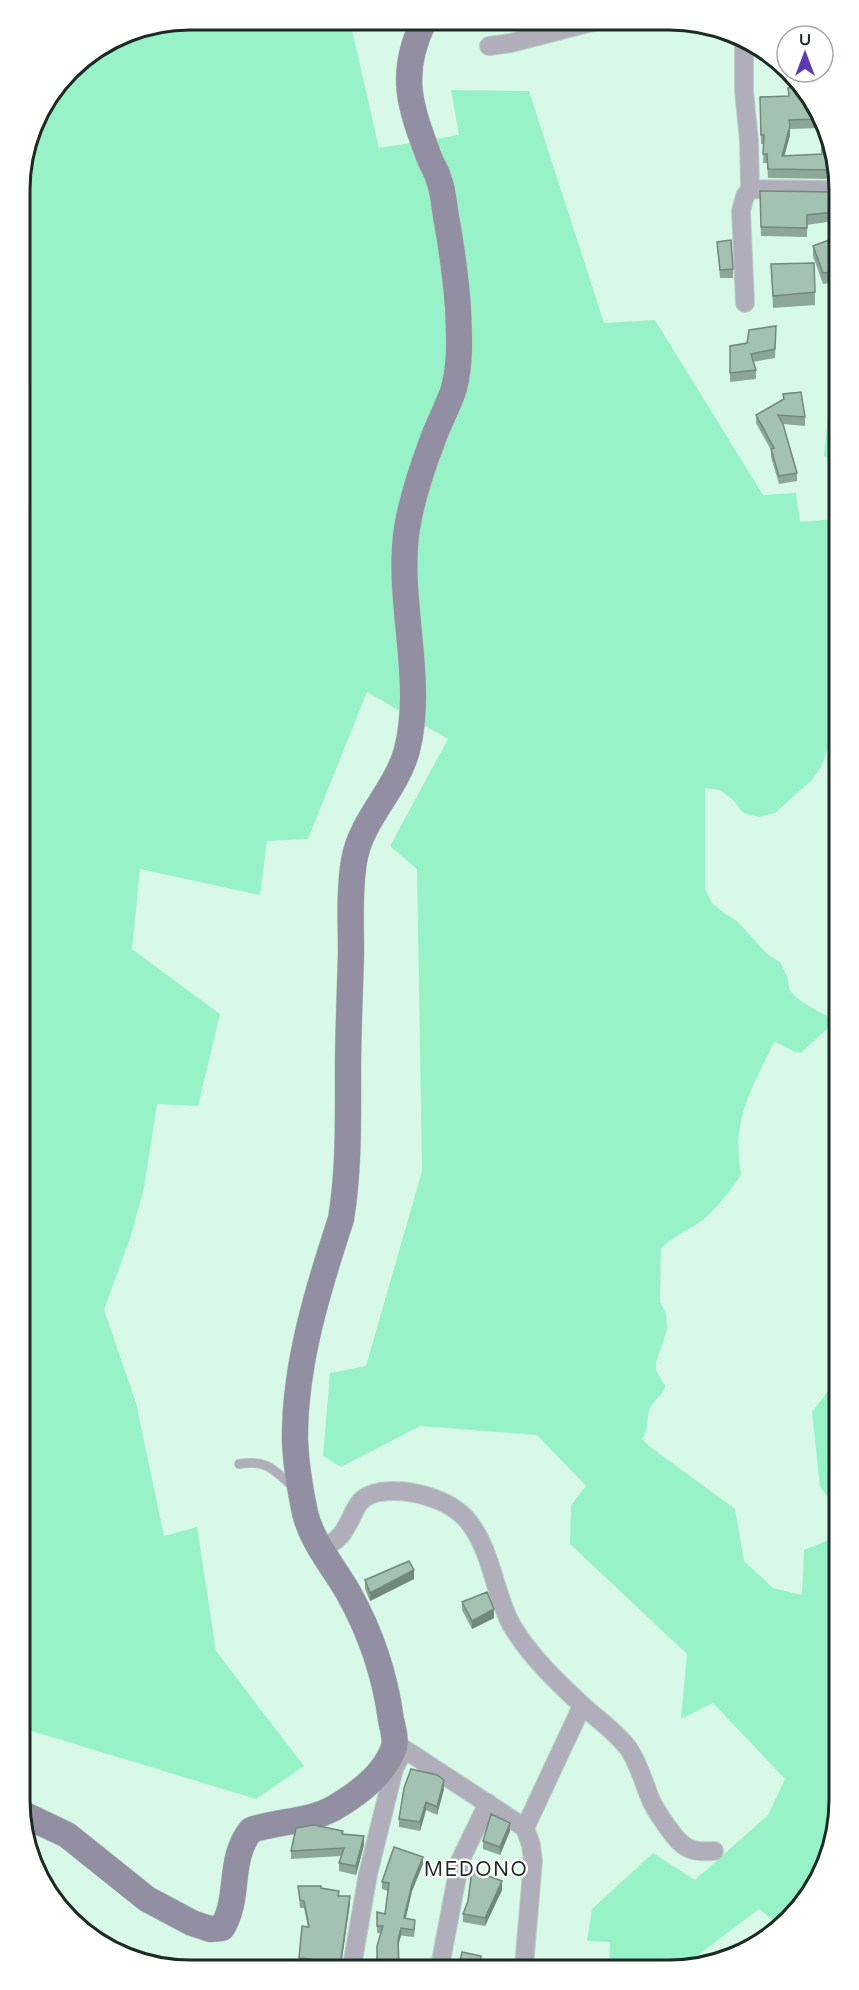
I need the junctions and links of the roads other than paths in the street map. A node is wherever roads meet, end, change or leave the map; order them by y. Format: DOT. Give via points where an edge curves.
graph roads {
  1 [pos="420,30"];
  2 [pos="563,30"];
  3 [pos="489,46"];
  4 [pos="744,48"];
  5 [pos="750,189"];
  6 [pos="829,190"];
  7 [pos="746,303"];
  8 [pos="239,1464"];
  9 [pos="302,1495"];
  10 [pos="321,1549"];
  11 [pos="582,1706"];
  12 [pos="399,1746"];
  13 [pos="488,1803"];
  14 [pos="31,1818"];
  15 [pos="525,1828"];
  16 [pos="714,1851"];
  17 [pos="353,1960"];
  18 [pos="441,1960"];
  19 [pos="524,1960"];
  1 -- 9 [label="street" via="408,74 409,91 413,114 443,195 454,259 458,365 407,531 410,734 399,772 364,830 354,860 347,1176 301,1373 295,1443"];
  2 -- 3 [label="street"];
  4 -- 5 [label="street"];
  5 -- 6 [label="street"];
  5 -- 7 [label="street" via="741,211"];
  8 -- 9 [label="lane" via="257,1462 269,1466"];
  9 -- 10 [label="street" via="312,1533"];
  10 -- 11 [label="street" via="344,1531 359,1502 368,1496 407,1492 456,1510 475,1532 511,1624 549,1673"];
  10 -- 12 [label="street" via="373,1643"];
  11 -- 15 [label="street"];
  11 -- 16 [label="street" via="628,1749 651,1801 670,1831 690,1850"];
  12 -- 13 [label="street"];
  12 -- 14 [label="street" via="371,1782 334,1808 251,1830 239,1851 232,1902 222,1928 192,1923 147,1899 67,1835"];
  12 -- 17 [label="street" via="368,1874"];
  13 -- 15 [label="street"];
  13 -- 18 [label="street" via="460,1861"];
  15 -- 19 [label="street" via="533,1861"];
}
